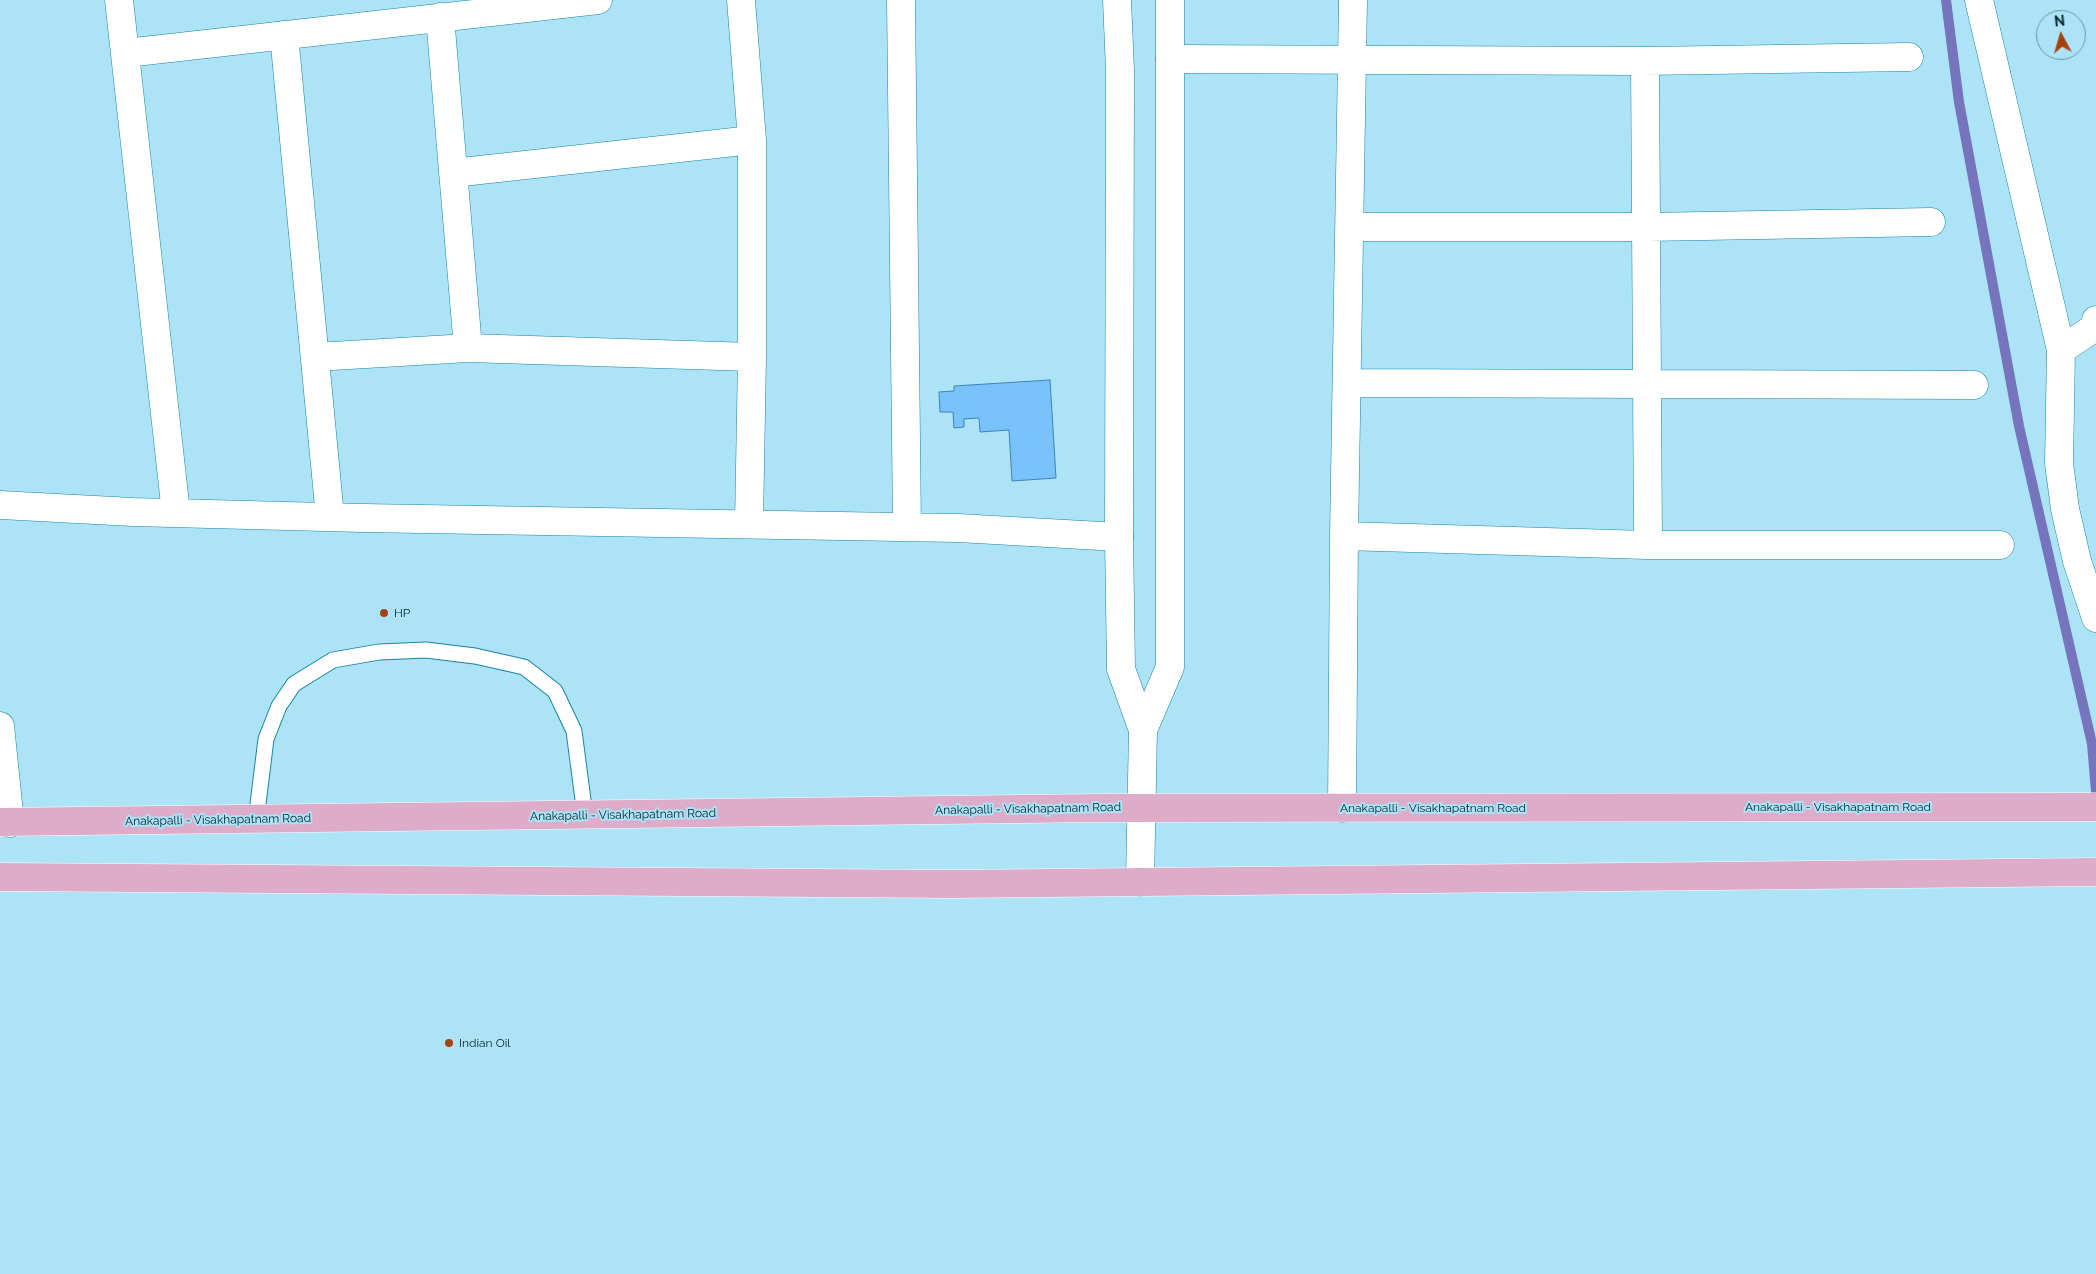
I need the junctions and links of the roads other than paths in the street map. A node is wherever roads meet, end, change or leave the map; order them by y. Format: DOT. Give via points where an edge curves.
graph roads {
  1 [pos="119,0"];
  2 [pos="598,0"];
  3 [pos="741,0"];
  4 [pos="901,0"];
  5 [pos="1117,0"];
  6 [pos="1170,0"];
  7 [pos="1353,0"];
  8 [pos="1979,0"];
  9 [pos="440,18"];
  10 [pos="284,35"];
  11 [pos="126,53"];
  12 [pos="1909,57"];
  13 [pos="1170,60"];
  14 [pos="1353,61"];
  15 [pos="1645,61"];
  16 [pos="752,140"];
  17 [pos="453,173"];
  18 [pos="1931,222"];
  19 [pos="1350,227"];
  20 [pos="1647,227"];
  21 [pos="2095,326"];
  22 [pos="468,348"];
  23 [pos="2061,350"];
  24 [pos="315,357"];
  25 [pos="752,357"];
  26 [pos="1347,383"];
  27 [pos="1647,383"];
  28 [pos="1974,385"];
  29 [pos="0,506"];
  30 [pos="176,513"];
  31 [pos="330,517"];
  32 [pos="749,524"];
  33 [pos="907,527"];
  34 [pos="1344,536"];
  35 [pos="1118,537"];
  36 [pos="1648,545"];
  37 [pos="2000,546"];
  38 [pos="2096,618"];
  39 [pos="0,726"];
  40 [pos="1143,730"];
  41 [pos="2096,807"];
  42 [pos="1142,808"];
  43 [pos="1342,808"];
  44 [pos="585,815"];
  45 [pos="256,820"];
  46 [pos="5,822"];
  47 [pos="2096,872"];
  48 [pos="0,877"];
  49 [pos="1140,882"];
  1 -- 11 [label="street"];
  2 -- 9 [label="street"];
  3 -- 16 [label="street"];
  4 -- 33 [label="street"];
  5 -- 35 [label="street"];
  6 -- 13 [label="street"];
  7 -- 14 [label="street"];
  8 -- 23 [label="street"];
  9 -- 10 [label="street"];
  9 -- 17 [label="street"];
  10 -- 11 [label="street"];
  10 -- 24 [label="street"];
  11 -- 30 [label="street"];
  12 -- 15 [label="street"];
  13 -- 14 [label="street"];
  13 -- 40 [label="street" via="1170,667"];
  14 -- 15 [label="street"];
  14 -- 19 [label="street"];
  15 -- 20 [label="street"];
  16 -- 17 [label="street"];
  16 -- 25 [label="street"];
  17 -- 22 [label="street"];
  18 -- 20 [label="street"];
  19 -- 20 [label="street"];
  19 -- 26 [label="street"];
  20 -- 27 [label="street"];
  21 -- 23 [label="street"];
  22 -- 24 [label="street"];
  22 -- 25 [label="street"];
  23 -- 38 [label="street" via="2059,464 2077,561"];
  24 -- 31 [label="street"];
  25 -- 32 [label="street"];
  26 -- 27 [label="street"];
  26 -- 34 [label="street"];
  27 -- 28 [label="street"];
  27 -- 36 [label="street"];
  29 -- 30 [label="street"];
  30 -- 31 [label="street"];
  31 -- 32 [label="street"];
  32 -- 33 [label="street"];
  33 -- 35 [label="street"];
  34 -- 36 [label="street"];
  34 -- 43 [label="street"];
  35 -- 40 [label="street" via="1121,668"];
  36 -- 37 [label="street"];
  39 -- 46 [label="street"];
  40 -- 42 [label="street"];
  41 -- 43 [label="main road, Anakapalli - Visakhapatnam Road"];
  42 -- 43 [label="main road, Anakapalli - Visakhapatnam Road"];
  42 -- 44 [label="main road, Anakapalli - Visakhapatnam Road"];
  42 -- 49 [label="street"];
  44 -- 45 [label="main road, Anakapalli - Visakhapatnam Road"];
  44 -- 45 [label="lane" via="574,731 555,691 524,667 426,650 379,652 333,660 294,684 279,706 266,739"];
  45 -- 46 [label="main road, Anakapalli - Visakhapatnam Road"];
  47 -- 49 [label="main road"];
  48 -- 49 [label="main road" via="943,884"];
}
